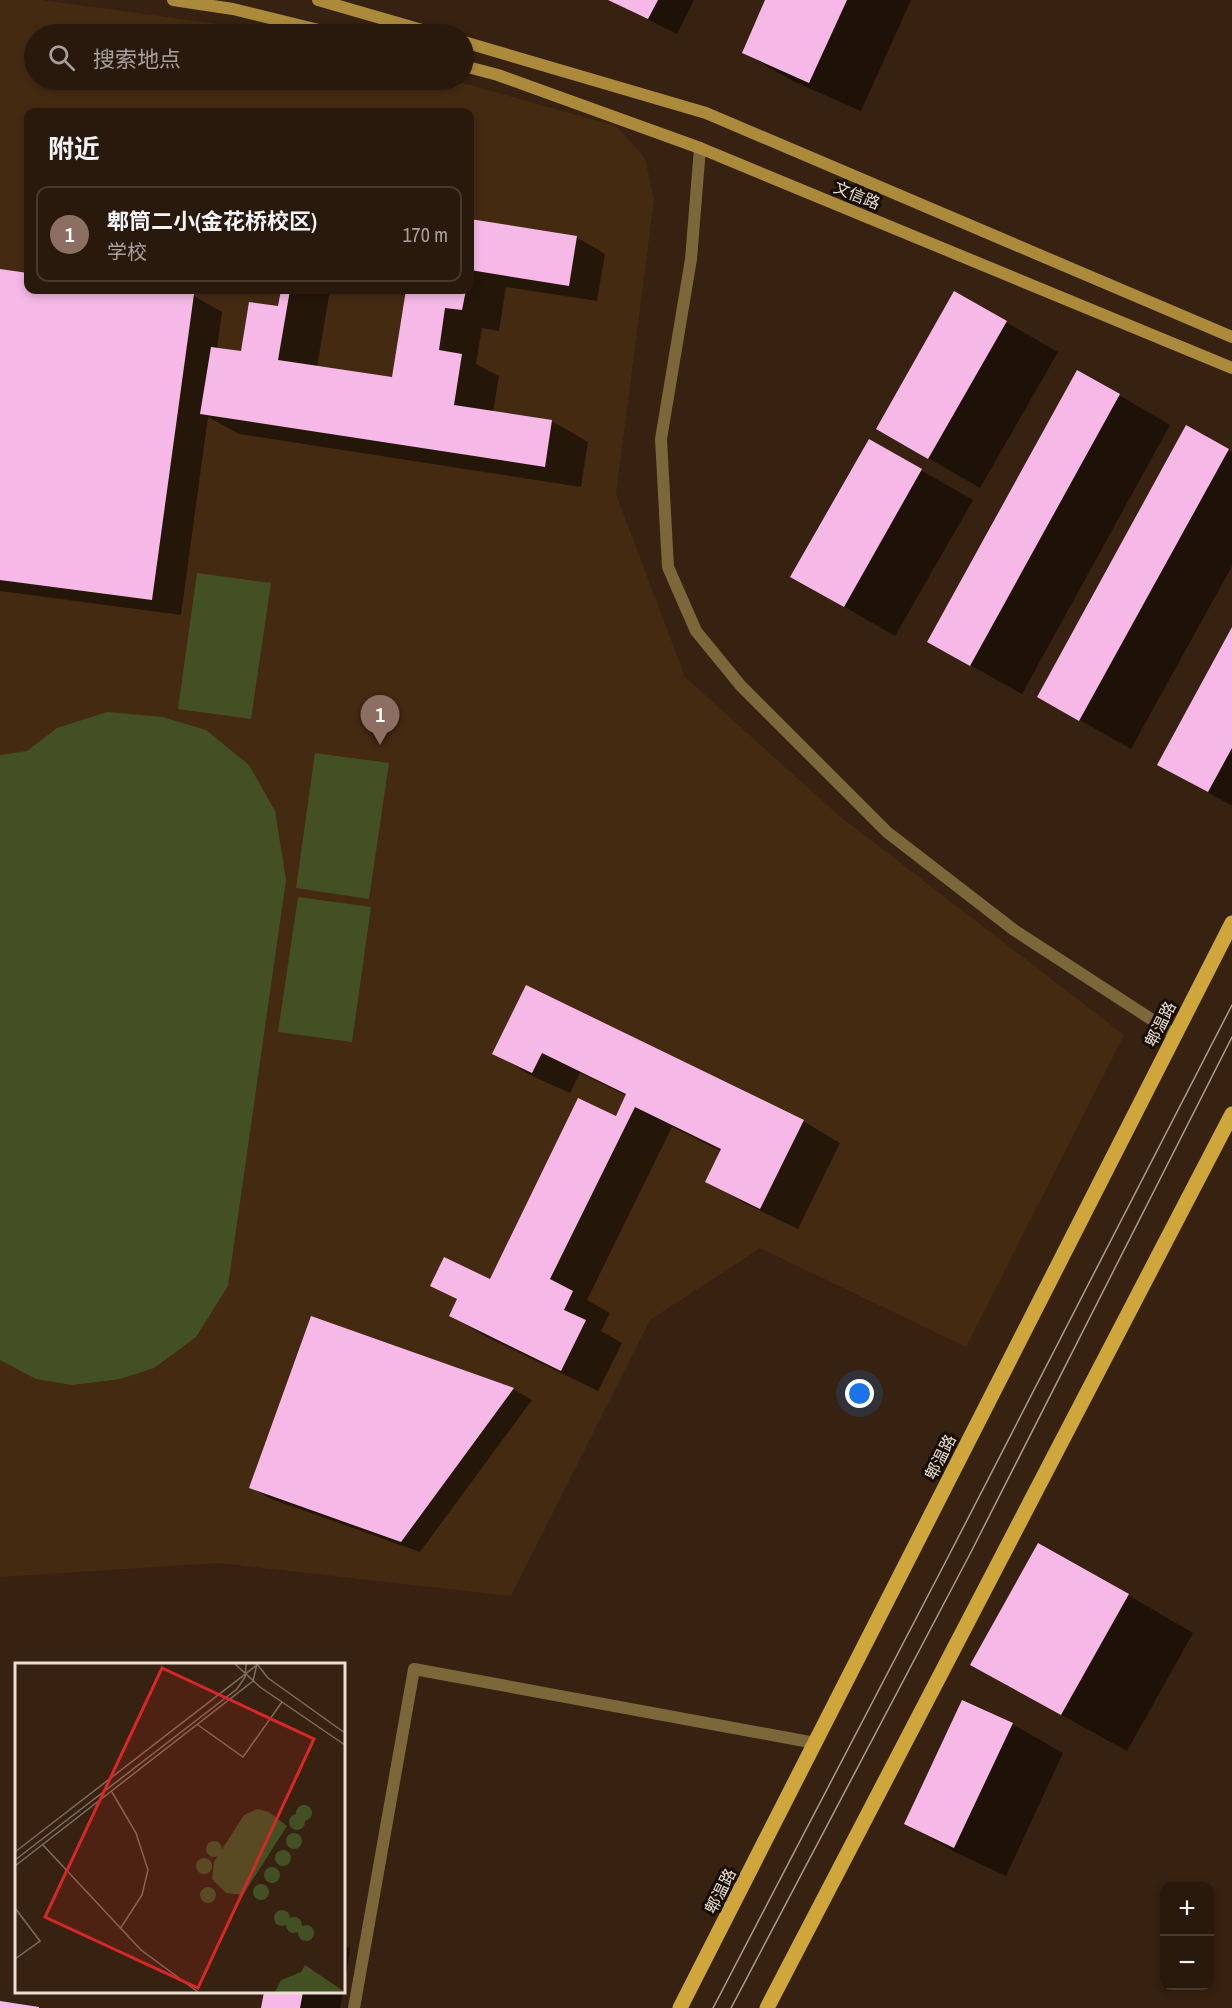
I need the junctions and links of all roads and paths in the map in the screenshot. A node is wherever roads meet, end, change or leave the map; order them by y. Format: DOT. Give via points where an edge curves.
graph roads {
  1 [pos="173,0"];
  2 [pos="318,0"];
  3 [pos="294,24"];
  4 [pos="401,24"];
  5 [pos="474,45"];
  6 [pos="474,69"];
  7 [pos="700,148"];
  8 [pos="1232,337"];
  9 [pos="1232,368"];
  10 [pos="1232,923"];
  11 [pos="1174,1034"];
  12 [pos="1232,1114"];
  13 [pos="815,1743"];
  14 [pos="354,2008"];
  15 [pos="680,2008"];
  16 [pos="767,2008"];
  1 -- 3 [label="main road"];
  2 -- 4 [label="main road"];
  5 -- 8 [label="main road" via="706,113"];
  6 -- 7 [label="main road, 文信路"];
  7 -- 9 [label="main road, 文信路"];
  7 -- 11 [label="lane" via="692,259 661,439 668,567 696,631 741,686 887,832 1014,930"];
  10 -- 11 [label="main road, 郫温路"];
  11 -- 13 [label="main road, 郫温路"];
  12 -- 16 [label="main road"];
  13 -- 14 [label="lane" via="414,1669"];
  13 -- 15 [label="main road, 郫温路"];
}
